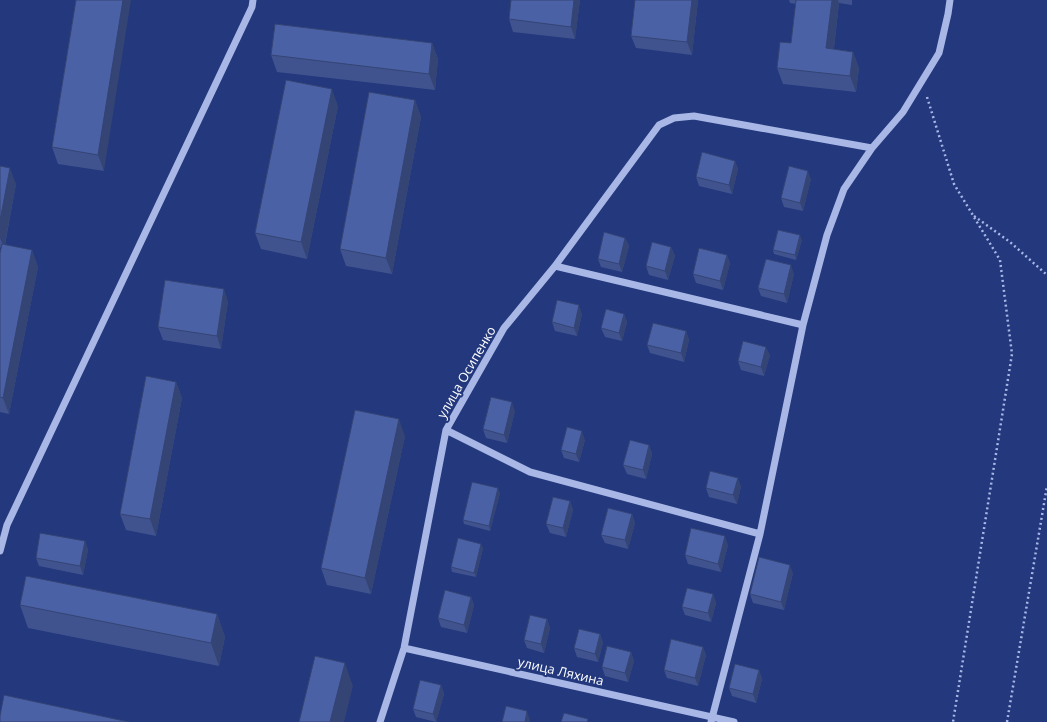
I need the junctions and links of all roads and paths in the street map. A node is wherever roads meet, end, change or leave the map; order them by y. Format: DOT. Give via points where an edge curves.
graph roads {
  1 [pos="253,0"];
  2 [pos="950,0"];
  3 [pos="922,81"];
  4 [pos="872,148"];
  5 [pos="972,215"];
  6 [pos="555,266"];
  7 [pos="1047,275"];
  8 [pos="803,325"];
  9 [pos="446,430"];
  10 [pos="1047,486"];
  11 [pos="760,534"];
  12 [pos="0,551"];
  13 [pos="404,648"];
  14 [pos="712,720"];
  15 [pos="380,722"];
  16 [pos="734,722"];
  17 [pos="953,722"];
  18 [pos="1007,722"];
  1 -- 12 [label="street" via="252,7 7,525"];
  2 -- 3 [label="street" via="939,53"];
  3 -- 4 [label="street" via="903,112"];
  3 -- 5 [label="path" via="954,184"];
  4 -- 6 [label="street, улица Осипенко" via="694,116 674,118 659,125"];
  4 -- 8 [label="street" via="844,189 827,235"];
  5 -- 7 [label="path" via="1010,242"];
  5 -- 17 [label="path" via="1000,260 1012,354"];
  6 -- 8 [label="street"];
  6 -- 9 [label="street, улица Осипенко" via="504,328"];
  8 -- 11 [label="street"];
  9 -- 11 [label="street" via="530,472"];
  9 -- 13 [label="street, улица Осипенко"];
  10 -- 18 [label="path"];
  11 -- 14 [label="street"];
  13 -- 14 [label="street, улица Ляхина"];
  13 -- 15 [label="street, улица Осипенко"];
  14 -- 16 [label="street, улица Ляхина"];
}
